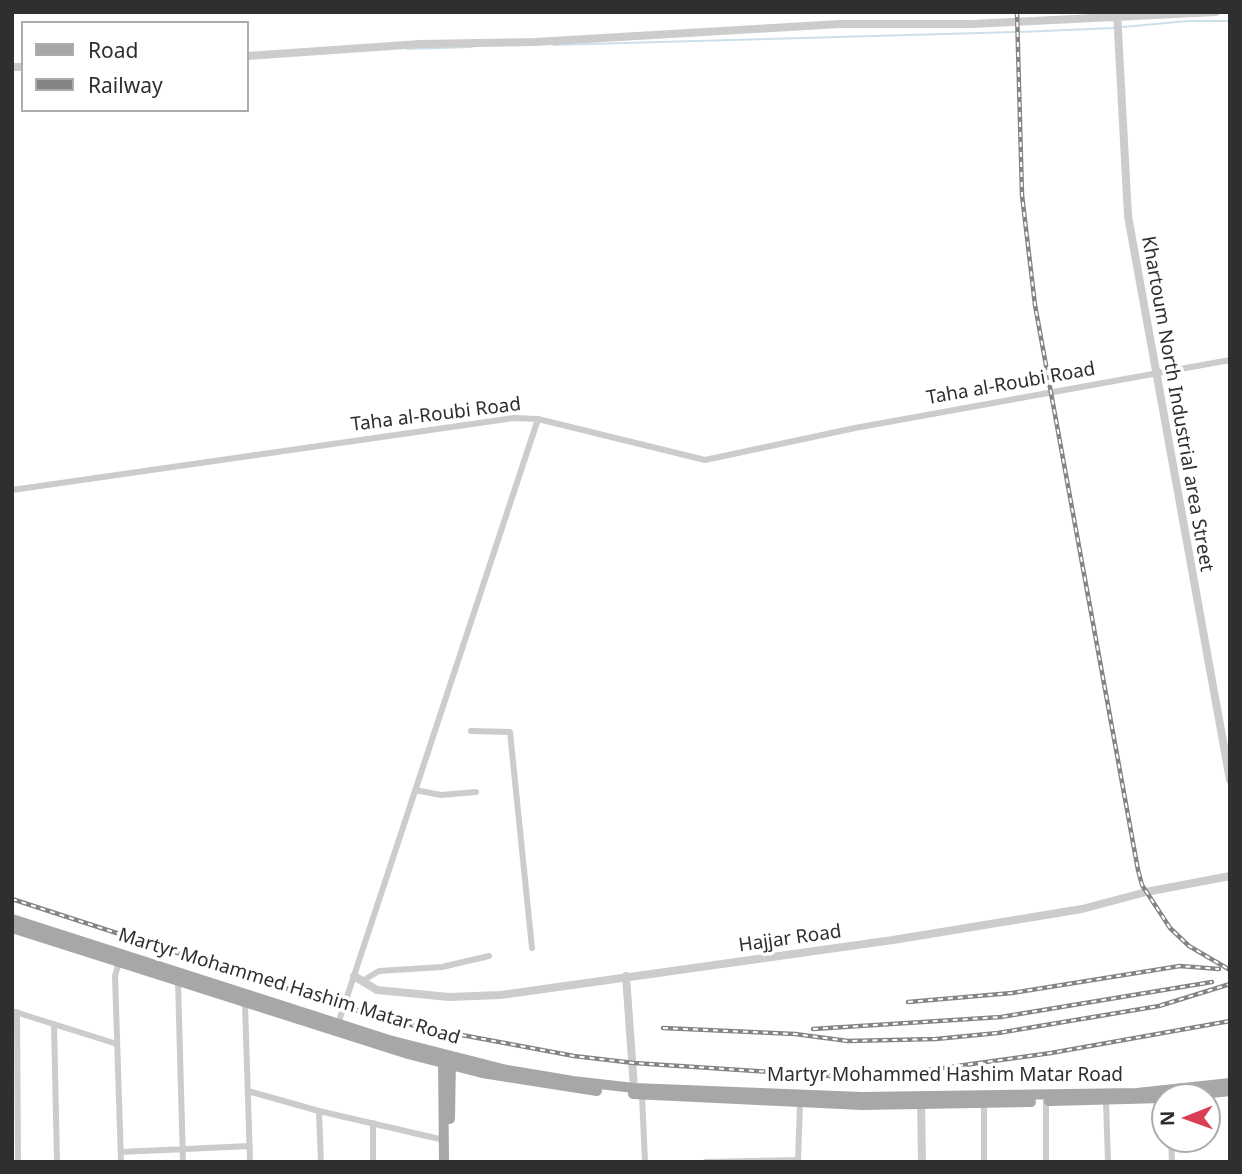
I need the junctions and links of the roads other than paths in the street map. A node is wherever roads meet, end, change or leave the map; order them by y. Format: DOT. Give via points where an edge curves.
graph roads {
  1 [pos="1216,12"];
  2 [pos="1014,17"];
  3 [pos="1117,21"];
  4 [pos="248,57"];
  5 [pos="1230,360"];
  6 [pos="1154,373"];
  7 [pos="538,419"];
  8 [pos="12,490"];
  9 [pos="471,731"];
  10 [pos="1230,780"];
  11 [pos="415,790"];
  12 [pos="477,792"];
  13 [pos="1230,876"];
  14 [pos="12,919"];
  15 [pos="12,928"];
  16 [pos="532,948"];
  17 [pos="489,957"];
  18 [pos="119,962"];
  19 [pos="354,976"];
  20 [pos="625,976"];
  21 [pos="364,980"];
  22 [pos="178,981"];
  23 [pos="245,1004"];
  24 [pos="15,1011"];
  25 [pos="54,1024"];
  26 [pos="338,1024"];
  27 [pos="117,1044"];
  28 [pos="446,1059"];
  29 [pos="14,1080"];
  30 [pos="1230,1083"];
  31 [pos="248,1091"];
  32 [pos="638,1091"];
  33 [pos="1151,1099"];
  34 [pos="920,1100"];
  35 [pos="1046,1101"];
  36 [pos="1105,1101"];
  37 [pos="984,1102"];
  38 [pos="800,1103"];
  39 [pos="320,1111"];
  40 [pos="373,1123"];
  41 [pos="444,1140"];
  42 [pos="250,1146"];
  43 [pos="15,1149"];
  44 [pos="183,1151"];
  45 [pos="121,1152"];
  46 [pos="724,1161"];
  47 [pos="798,1161"];
  48 [pos="18,1162"];
  49 [pos="57,1162"];
  50 [pos="121,1162"];
  51 [pos="183,1162"];
  52 [pos="250,1162"];
  53 [pos="321,1162"];
  54 [pos="373,1162"];
  55 [pos="444,1162"];
  56 [pos="450,1162"];
  57 [pos="645,1162"];
  58 [pos="706,1162"];
  59 [pos="922,1162"];
  60 [pos="985,1162"];
  61 [pos="1046,1162"];
  62 [pos="1108,1162"];
  1 -- 3 [label="street"];
  2 -- 3 [label="street"];
  2 -- 4 [label="street" via="921,26 840,24"];
  3 -- 6 [label="street, Khartoum North Industrial area Street" via="1126,199"];
  5 -- 6 [label="street, Taha al-Roubi Road"];
  6 -- 7 [label="street, Taha al-Roubi Road" via="705,460"];
  6 -- 10 [label="street, Khartoum North Industrial area Street"];
  7 -- 8 [label="street, Taha al-Roubi Road" via="476,422"];
  7 -- 11 [label="street"];
  9 -- 16 [label="street" via="510,732"];
  11 -- 12 [label="street" via="441,795"];
  11 -- 19 [label="street"];
  13 -- 20 [label="street, Hajjar Road" via="1041,916 797,955"];
  14 -- 26 [label="main road, Martyr Mohammed Hashim Matar Road"];
  15 -- 18 [label="main road, Martyr Mohammed Hashim Matar Road"];
  17 -- 21 [label="street" via="442,967 379,971"];
  18 -- 22 [label="main road, Martyr Mohammed Hashim Matar Road"];
  18 -- 27 [label="street"];
  19 -- 21 [label="street, Hajjar Road"];
  19 -- 26 [label="street"];
  20 -- 21 [label="street, Hajjar Road" via="501,995 449,997 377,990"];
  20 -- 32 [label="street"];
  22 -- 23 [label="main road, Martyr Mohammed Hashim Matar Road"];
  22 -- 44 [label="street"];
  23 -- 28 [label="main road, Martyr Mohammed Hashim Matar Road" via="408,1054"];
  23 -- 31 [label="street"];
  24 -- 25 [label="street"];
  24 -- 29 [label="street"];
  25 -- 27 [label="street"];
  25 -- 49 [label="street"];
  26 -- 28 [label="main road, Martyr Mohammed Hashim Matar Road"];
  27 -- 45 [label="street"];
  28 -- 32 [label="main road, Martyr Mohammed Hashim Matar Road" via="538,1084"];
  28 -- 41 [label="main road"];
  28 -- 56 [label="main road"];
  29 -- 43 [label="street"];
  30 -- 34 [label="main road, Martyr Mohammed Hashim Matar Road" via="1137,1093"];
  31 -- 39 [label="street"];
  31 -- 42 [label="street"];
  32 -- 34 [label="main road, Martyr Mohammed Hashim Matar Road"];
  32 -- 38 [label="main road, Martyr Mohammed Hashim Matar Road"];
  32 -- 57 [label="street"];
  33 -- 36 [label="main road, Martyr Mohammed Hashim Matar Road"];
  34 -- 37 [label="main road, Martyr Mohammed Hashim Matar Road"];
  34 -- 38 [label="main road, Martyr Mohammed Hashim Matar Road"];
  34 -- 59 [label="street"];
  35 -- 36 [label="main road, Martyr Mohammed Hashim Matar Road"];
  35 -- 37 [label="main road, Martyr Mohammed Hashim Matar Road"];
  35 -- 61 [label="street"];
  36 -- 62 [label="street"];
  37 -- 60 [label="street"];
  38 -- 47 [label="street"];
  39 -- 40 [label="street"];
  39 -- 53 [label="street"];
  40 -- 41 [label="street"];
  40 -- 54 [label="street"];
  41 -- 55 [label="main road"];
  42 -- 44 [label="street"];
  42 -- 52 [label="street"];
  43 -- 48 [label="street"];
  44 -- 45 [label="street"];
  44 -- 51 [label="street"];
  45 -- 50 [label="street"];
  46 -- 47 [label="street"];
  46 -- 58 [label="street"];
}
